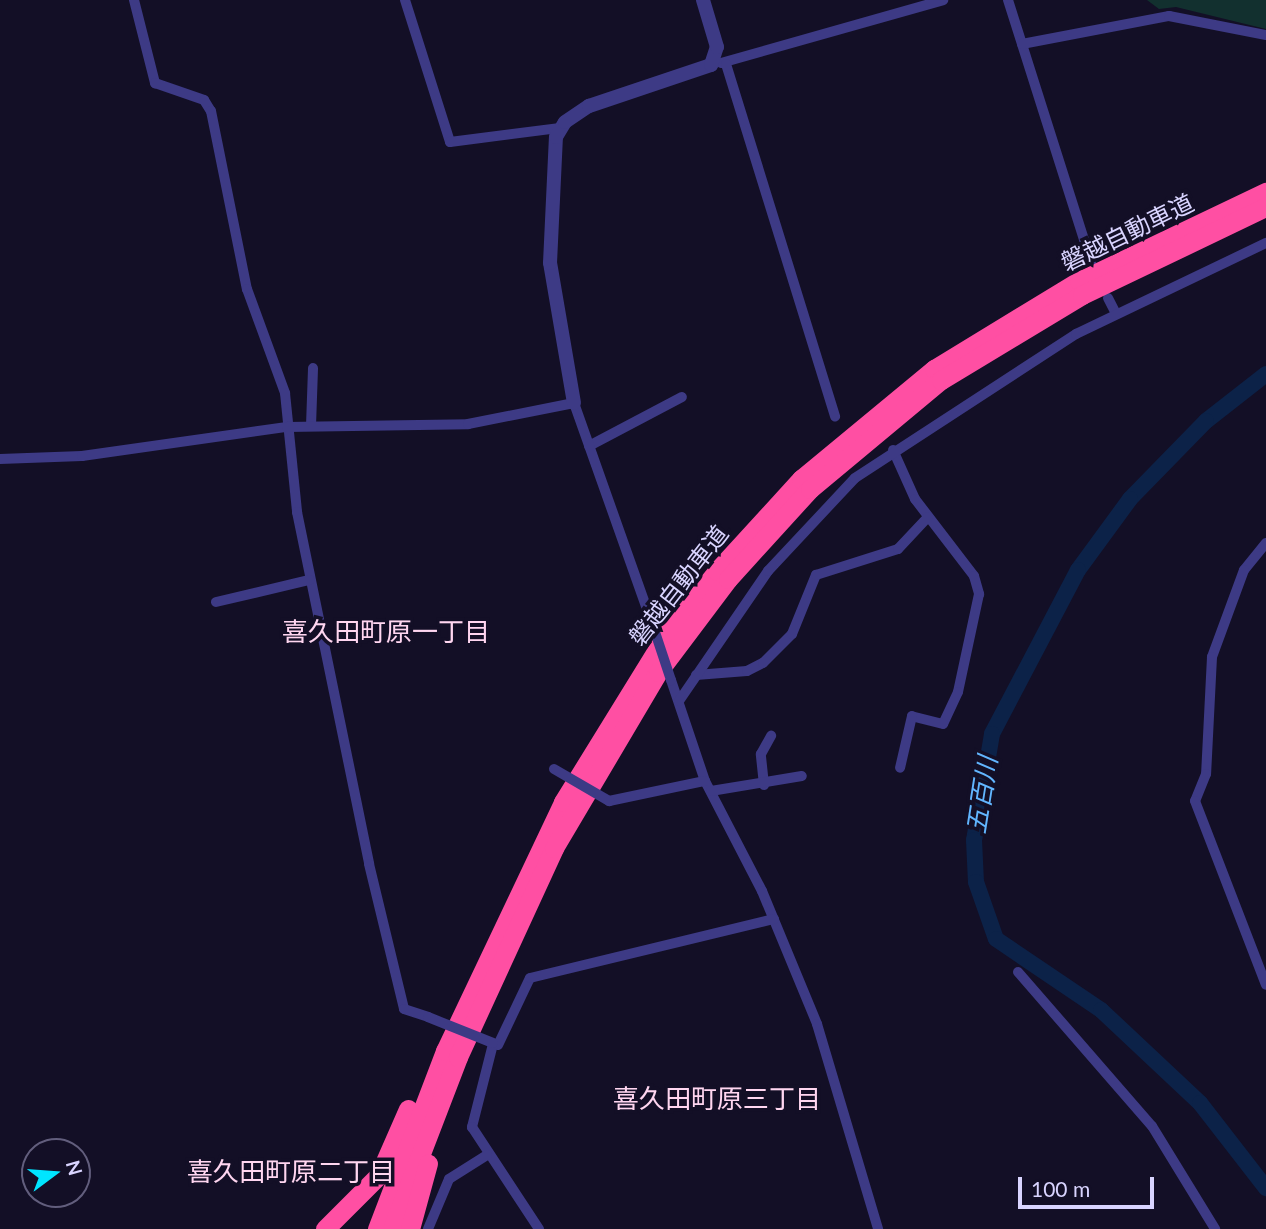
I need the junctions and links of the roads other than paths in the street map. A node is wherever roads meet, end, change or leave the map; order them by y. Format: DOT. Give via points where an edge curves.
graph roads {
  1 [pos="134,0"];
  2 [pos="405,0"];
  3 [pos="703,0"];
  4 [pos="943,0"];
  5 [pos="1008,0"];
  6 [pos="1266,34"];
  7 [pos="1022,44"];
  8 [pos="720,62"];
  9 [pos="560,128"];
  10 [pos="1266,192"];
  11 [pos="1266,207"];
  12 [pos="1266,243"];
  13 [pos="1091,262"];
  14 [pos="1108,298"];
  15 [pos="1115,312"];
  16 [pos="313,368"];
  17 [pos="681,397"];
  18 [pos="574,403"];
  19 [pos="835,417"];
  20 [pos="288,426"];
  21 [pos="311,426"];
  22 [pos="589,446"];
  23 [pos="893,450"];
  24 [pos="0,459"];
  25 [pos="928,517"];
  26 [pos="1266,543"];
  27 [pos="309,580"];
  28 [pos="216,602"];
  29 [pos="696,675"];
  30 [pos="679,701"];
  31 [pos="771,736"];
  32 [pos="552,768"];
  33 [pos="900,768"];
  34 [pos="802,776"];
  35 [pos="764,785"];
  36 [pos="708,786"];
  37 [pos="505,919"];
  38 [pos="774,919"];
  39 [pos="1018,972"];
  40 [pos="1266,985"];
  41 [pos="484,996"];
  42 [pos="495,1044"];
  43 [pos="487,1155"];
  44 [pos="325,1229"];
  45 [pos="377,1229"];
  46 [pos="392,1229"];
  47 [pos="410,1229"];
  48 [pos="428,1229"];
  49 [pos="539,1229"];
  50 [pos="878,1229"];
  51 [pos="1215,1229"];
  1 -- 20 [label="street" via="155,83 207,101 211,111 247,289 285,393"];
  2 -- 9 [label="street" via="450,142"];
  3 -- 8 [label="street"];
  4 -- 8 [label="street"];
  5 -- 7 [label="street"];
  6 -- 7 [label="street" via="1169,16"];
  7 -- 13 [label="street"];
  8 -- 9 [label="street" via="589,106"];
  8 -- 19 [label="street"];
  9 -- 18 [label="street" via="551,160 550,263"];
  10 -- 37 [label="highway, 磐越自動車道" via="990,331 893,399 801,479 668,632 563,802"];
  11 -- 41 [label="highway, 磐越自動車道" via="998,343 912,402 810,489 728,579 643,694 554,848"];
  12 -- 15 [label="street"];
  14 -- 15 [label="street"];
  15 -- 23 [label="street"];
  16 -- 21 [label="street"];
  17 -- 22 [label="street"];
  18 -- 21 [label="street" via="468,424"];
  18 -- 22 [label="street"];
  20 -- 21 [label="street"];
  20 -- 24 [label="street" via="82,456"];
  20 -- 27 [label="street"];
  22 -- 30 [label="street, bridge"];
  23 -- 25 [label="street"];
  23 -- 29 [label="street" via="807,525"];
  25 -- 29 [label="street" via="898,549 816,575 792,634 763,663"];
  25 -- 33 [label="street" via="974,576 979,602 963,675 943,724 912,716"];
  26 -- 40 [label="street" via="1244,569 1212,657 1206,774 1195,802"];
  27 -- 28 [label="street"];
  27 -- 42 [label="street, bridge" via="404,1009"];
  29 -- 30 [label="street"];
  30 -- 36 [label="street"];
  31 -- 35 [label="street" via="761,754"];
  32 -- 36 [label="street, bridge" via="609,801"];
  34 -- 35 [label="street"];
  35 -- 36 [label="street"];
  36 -- 38 [label="street"];
  37 -- 44 [label="highway" via="456,998 379,1175"];
  37 -- 45 [label="highway, 磐越自動車道" via="444,1051"];
  38 -- 42 [label="street" via="530,978"];
  38 -- 50 [label="street" via="817,1024"];
  39 -- 51 [label="street" via="1152,1126"];
  41 -- 46 [label="highway, 磐越自動車道"];
  41 -- 47 [label="highway"];
  42 -- 43 [label="street" via="471,1119"];
  43 -- 48 [label="street" via="449,1179"];
  43 -- 49 [label="street"];
}
